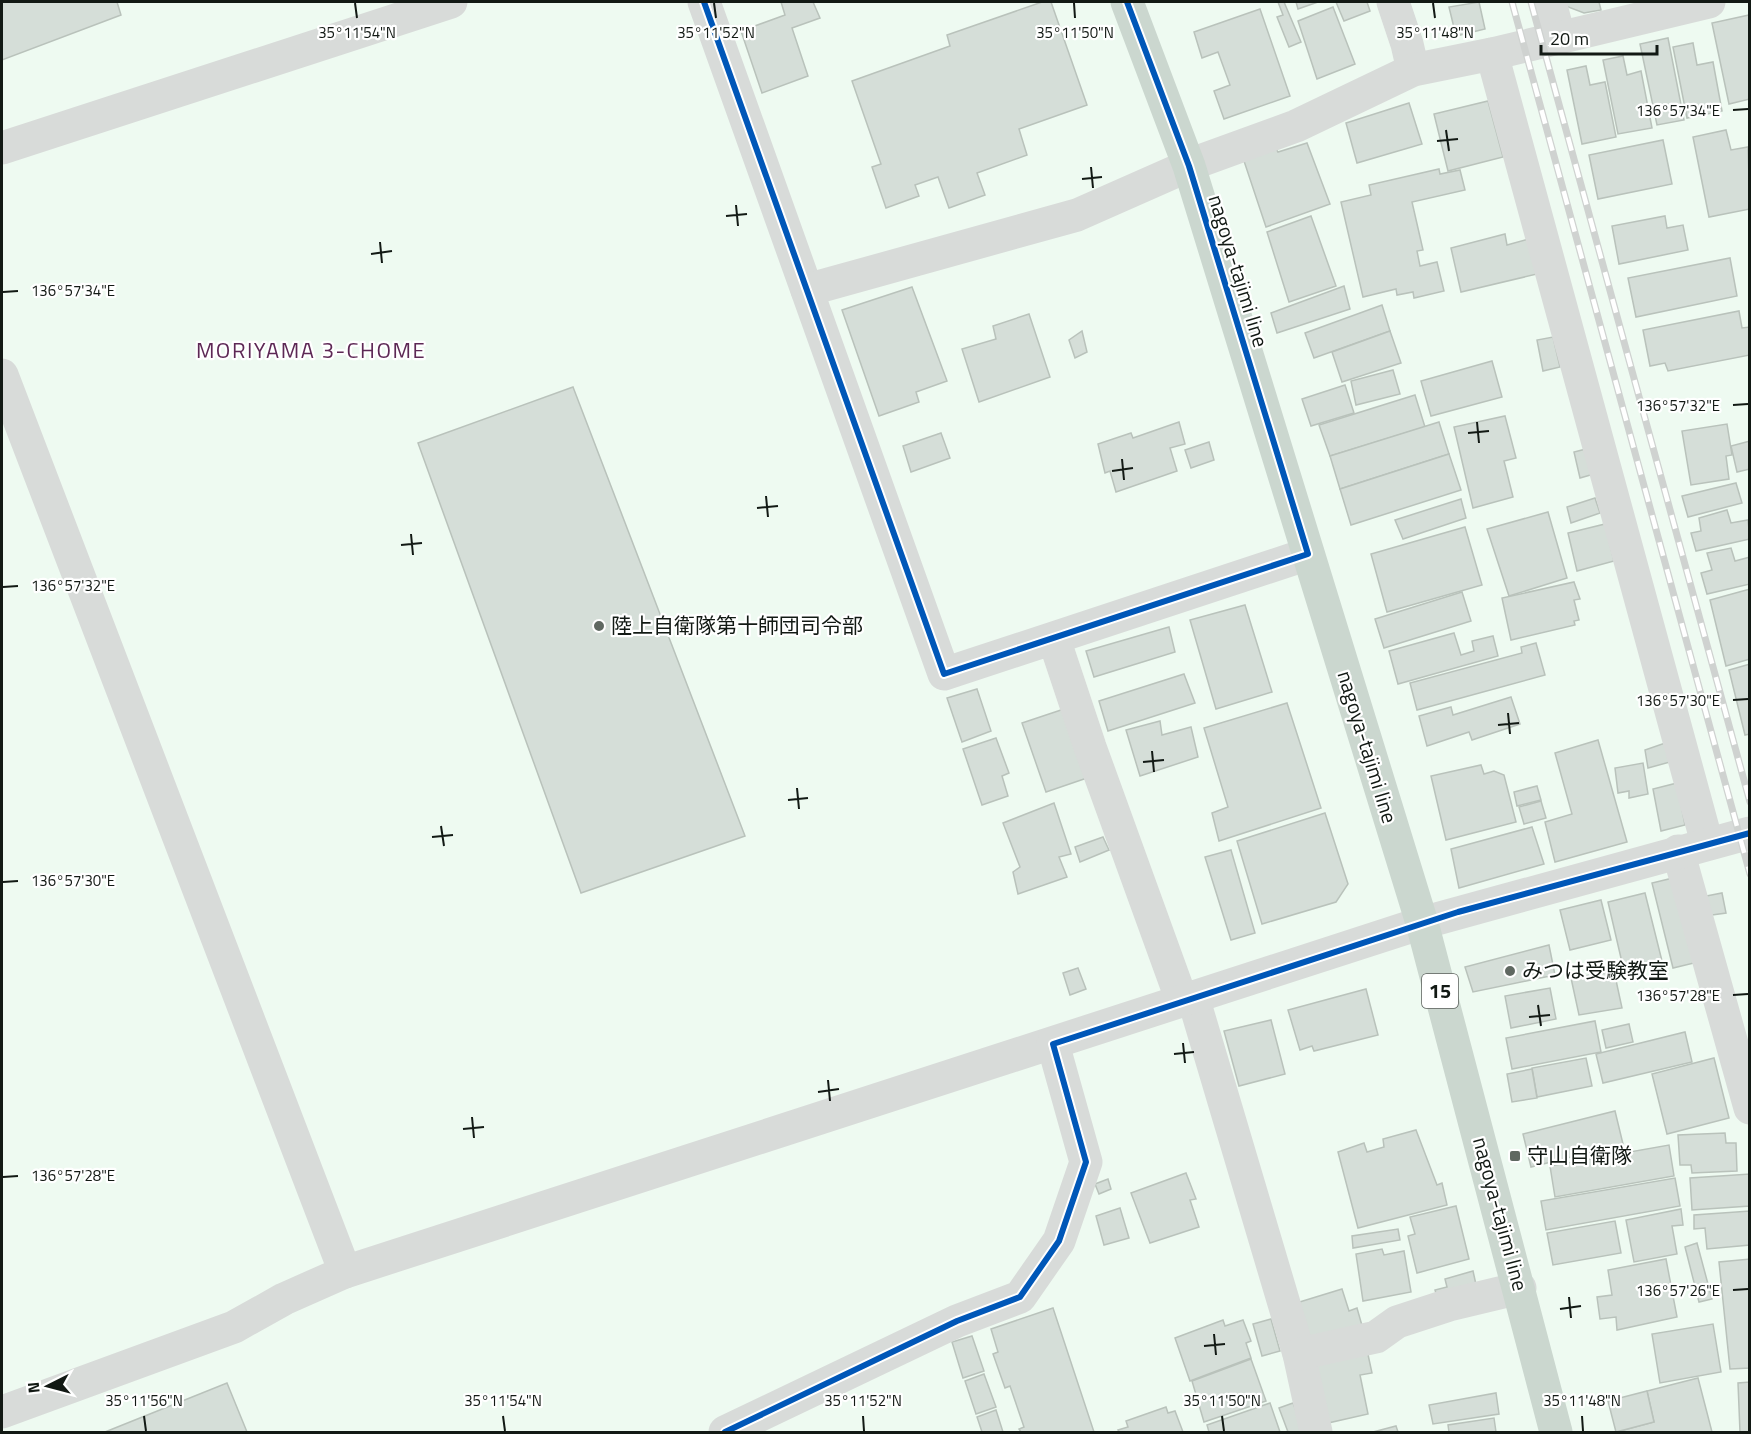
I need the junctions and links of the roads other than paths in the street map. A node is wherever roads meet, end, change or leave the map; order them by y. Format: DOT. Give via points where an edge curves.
graph roads {
  1 [pos="451,2"];
  2 [pos="704,2"];
  3 [pos="1127,2"];
  4 [pos="1392,2"];
  5 [pos="1550,2"];
  6 [pos="1709,2"];
  7 [pos="1559,36"];
  8 [pos="1492,54"];
  9 [pos="1413,70"];
  10 [pos="2,148"];
  11 [pos="1189,166"];
  12 [pos="807,290"];
  13 [pos="2,375"];
  14 [pos="1308,554"];
  15 [pos="1054,639"];
  16 [pos="1749,832"];
  17 [pos="1692,847"];
  18 [pos="1422,923"];
  19 [pos="1187,999"];
  20 [pos="1053,1044"];
  21 [pos="1749,1108"];
  22 [pos="345,1272"];
  23 [pos="1520,1288"];
  24 [pos="1299,1354"];
  25 [pos="2,1412"];
  26 [pos="725,1432"];
  27 [pos="1316,1432"];
  28 [pos="1556,1432"];
  1 -- 10 [label="street"];
  2 -- 12 [label="street"];
  3 -- 11 [label="main road, nagoya-tajimi line / 15"];
  4 -- 9 [label="street"];
  5 -- 7 [label="street"];
  6 -- 7 [label="street"];
  7 -- 8 [label="street"];
  8 -- 9 [label="street"];
  8 -- 17 [label="street"];
  9 -- 11 [label="street" via="1296,126"];
  11 -- 12 [label="street" via="1077,215"];
  11 -- 14 [label="main road, nagoya-tajimi line / 15"];
  12 -- 15 [label="street" via="944,674"];
  13 -- 22 [label="street"];
  14 -- 15 [label="street"];
  14 -- 18 [label="main road, nagoya-tajimi line / 15"];
  15 -- 19 [label="street" via="1090,747"];
  16 -- 17 [label="street"];
  17 -- 18 [label="street"];
  17 -- 21 [label="street"];
  18 -- 19 [label="street"];
  18 -- 23 [label="main road, nagoya-tajimi line / 15"];
  19 -- 20 [label="street"];
  19 -- 24 [label="street"];
  20 -- 22 [label="street"];
  20 -- 26 [label="street" via="1086,1162 1059,1241 1020,1297 957,1321"];
  22 -- 25 [label="street" via="284,1299 234,1328"];
  23 -- 24 [label="street" via="1397,1322 1376,1336"];
  23 -- 28 [label="main road, nagoya-tajimi line / 15"];
  24 -- 27 [label="street"];
}
